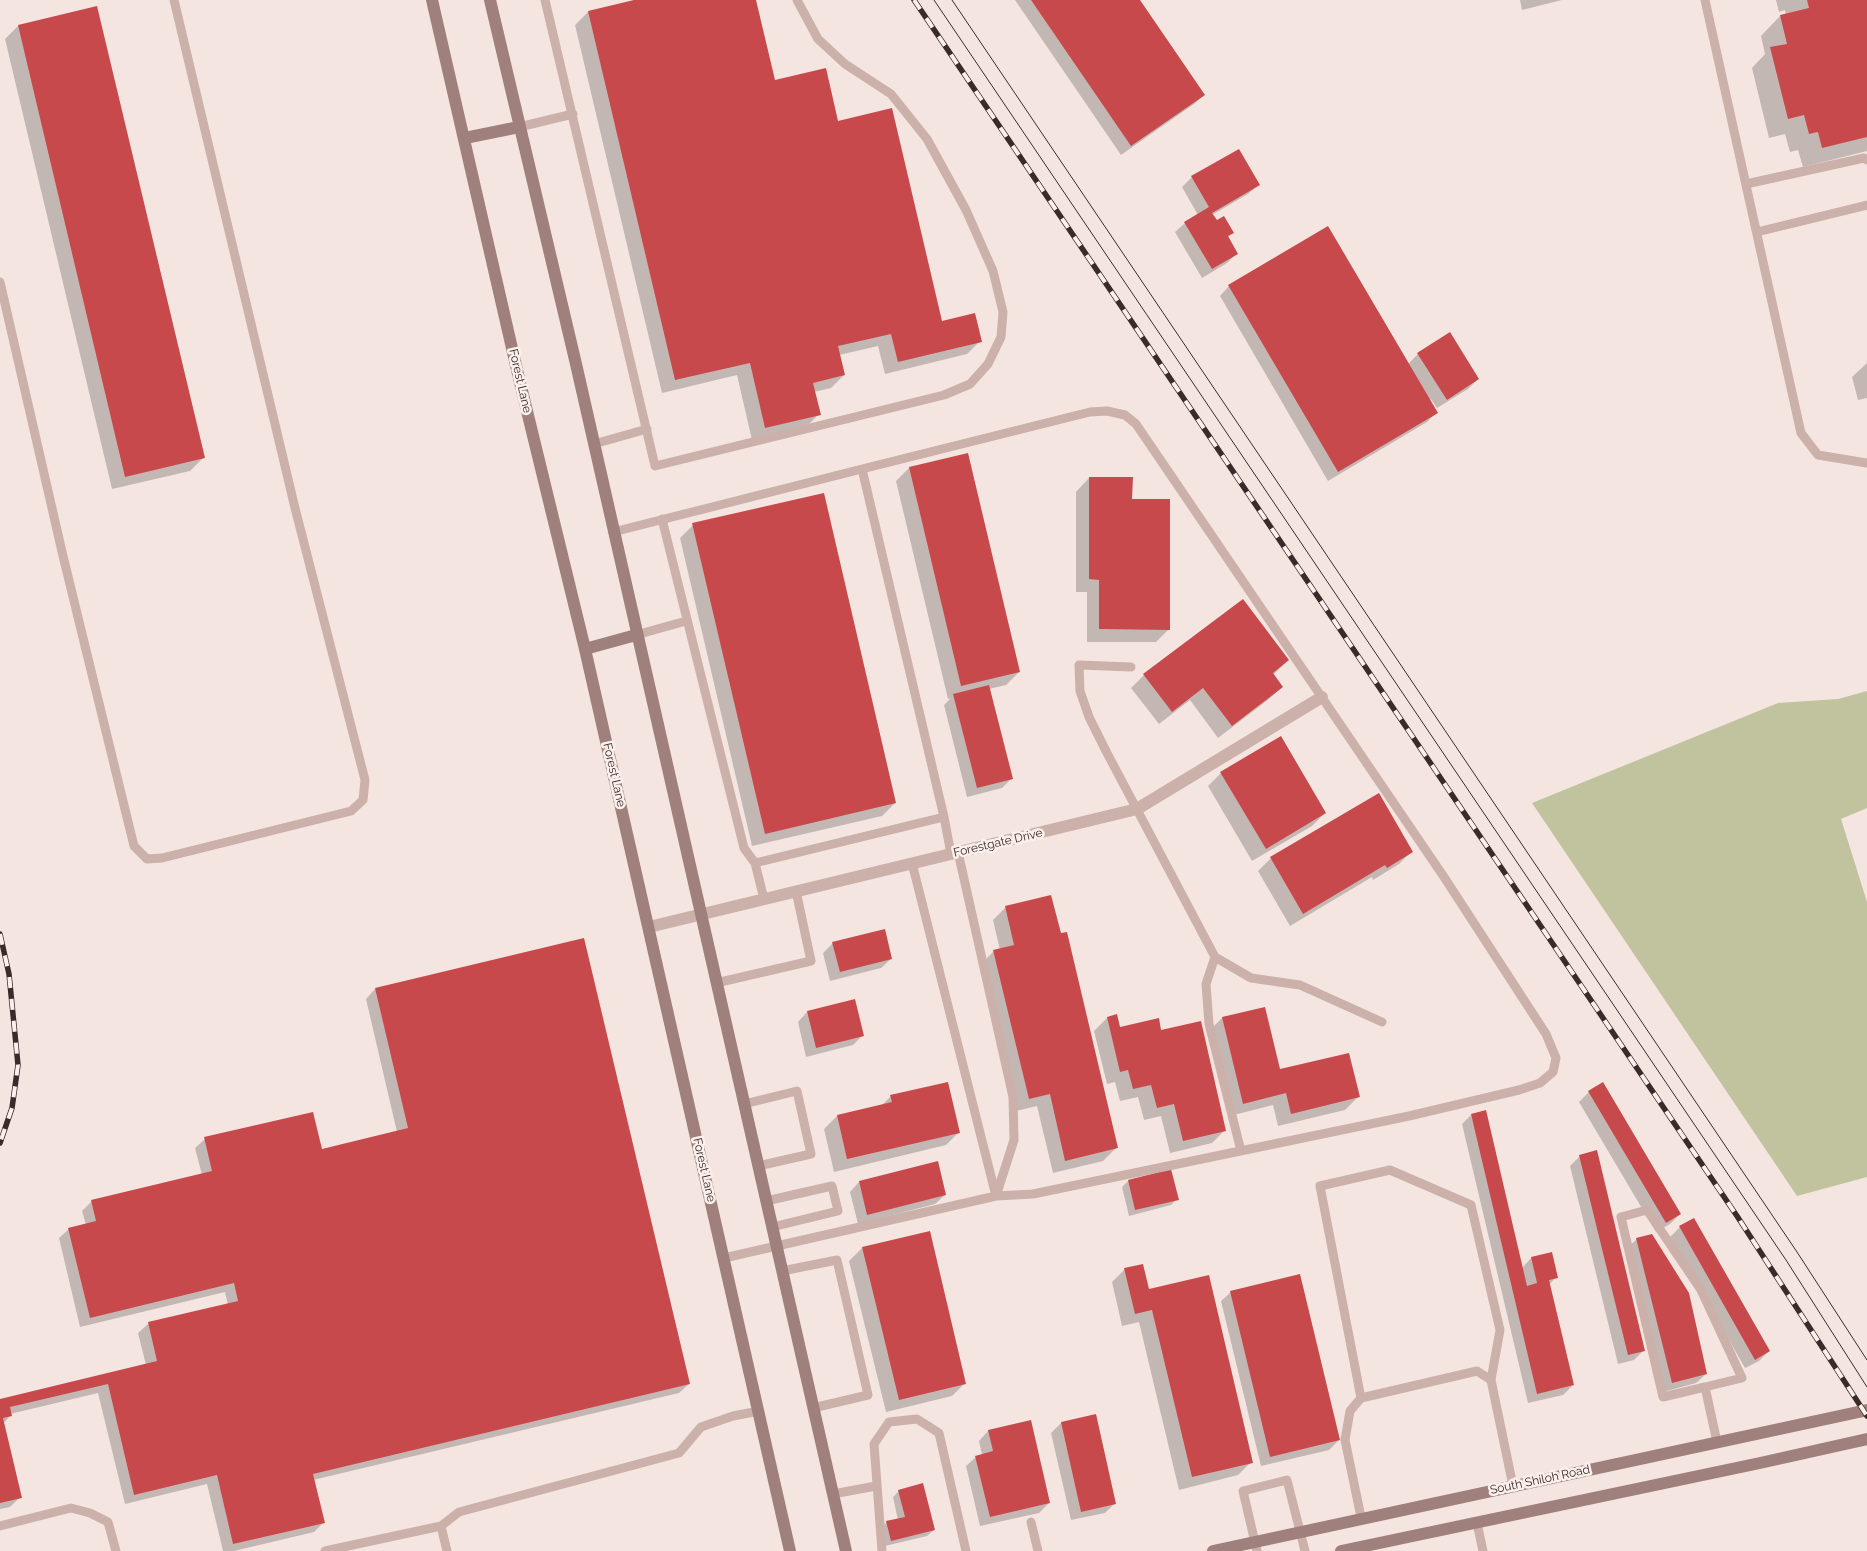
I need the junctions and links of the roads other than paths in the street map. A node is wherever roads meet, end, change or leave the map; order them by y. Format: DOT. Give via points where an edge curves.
graph roads {
  1 [pos="174,0"];
  2 [pos="432,0"];
  3 [pos="490,0"];
  4 [pos="545,0"];
  5 [pos="797,0"];
  6 [pos="1705,0"];
  7 [pos="573,114"];
  8 [pos="519,127"];
  9 [pos="465,138"];
  10 [pos="1867,160"];
  11 [pos="1746,184"];
  12 [pos="1867,205"];
  13 [pos="1757,232"];
  14 [pos="0,282"];
  15 [pos="647,429"];
  16 [pos="594,444"];
  17 [pos="1867,463"];
  18 [pos="862,469"];
  19 [pos="662,519"];
  20 [pos="614,532"];
  21 [pos="686,621"];
  22 [pos="636,635"];
  23 [pos="585,648"];
  24 [pos="1132,667"];
  25 [pos="1322,697"];
  26 [pos="1137,809"];
  27 [pos="944,817"];
  28 [pos="954,853"];
  29 [pos="755,863"];
  30 [pos="912,863"];
  31 [pos="796,891"];
  32 [pos="764,899"];
  33 [pos="701,914"];
  34 [pos="649,927"];
  35 [pos="1214,957"];
  36 [pos="716,982"];
  37 [pos="1382,1022"];
  38 [pos="744,1104"];
  39 [pos="1241,1151"];
  40 [pos="758,1166"];
  41 [pos="996,1196"];
  42 [pos="766,1201"];
  43 [pos="772,1227"];
  44 [pos="776,1245"];
  45 [pos="724,1258"];
  46 [pos="782,1271"];
  47 [pos="1491,1380"];
  48 [pos="1705,1387"];
  49 [pos="1361,1398"];
  50 [pos="813,1408"];
  51 [pos="1867,1410"];
  52 [pos="759,1411"];
  53 [pos="1867,1439"];
  54 [pos="1716,1442"];
  55 [pos="876,1486"];
  56 [pos="1513,1486"];
  57 [pos="833,1494"];
  58 [pos="1361,1517"];
  59 [pos="1031,1522"];
  60 [pos="1477,1523"];
  61 [pos="0,1526"];
  62 [pos="441,1526"];
  63 [pos="1300,1531"];
  64 [pos="1256,1546"];
  65 [pos="116,1551"];
  66 [pos="325,1551"];
  67 [pos="447,1551"];
  68 [pos="790,1551"];
  69 [pos="846,1551"];
  70 [pos="882,1551"];
  71 [pos="966,1551"];
  72 [pos="1038,1551"];
  73 [pos="1213,1551"];
  74 [pos="1305,1551"];
  75 [pos="1341,1551"];
  76 [pos="1483,1551"];
  1 -- 14 [label="lane" via="293,498 365,780 363,800 351,811 162,858 147,859 134,846"];
  2 -- 9 [label="main road, Forest Lane"];
  3 -- 8 [label="main road"];
  4 -- 7 [label="lane"];
  5 -- 15 [label="lane" via="818,39 845,64 890,94 927,139 966,210 993,271 1003,312 1001,337 988,364 970,384 944,395 655,466"];
  6 -- 11 [label="lane"];
  7 -- 8 [label="lane"];
  7 -- 15 [label="lane"];
  8 -- 9 [label="main road"];
  8 -- 16 [label="main road"];
  9 -- 23 [label="main road, Forest Lane"];
  10 -- 11 [label="lane" via="1864,158"];
  11 -- 13 [label="lane"];
  12 -- 13 [label="lane"];
  13 -- 17 [label="lane" via="1802,433 1818,456"];
  15 -- 16 [label="lane"];
  16 -- 20 [label="main road"];
  18 -- 19 [label="lane"];
  18 -- 25 [label="lane" via="1090,412 1125,415 1136,424"];
  18 -- 27 [label="lane"];
  19 -- 20 [label="lane"];
  19 -- 21 [label="lane"];
  20 -- 22 [label="main road"];
  21 -- 22 [label="lane"];
  21 -- 29 [label="lane" via="744,848"];
  22 -- 23 [label="main road"];
  22 -- 33 [label="main road"];
  23 -- 34 [label="main road, Forest Lane"];
  24 -- 26 [label="lane" via="1079,665 1080,691 1089,717"];
  25 -- 26 [label="street, Forestgate Drive"];
  25 -- 39 [label="lane" via="1546,1034 1556,1058 1553,1072 1540,1083 1519,1090"];
  26 -- 28 [label="street, Forestgate Drive"];
  26 -- 35 [label="lane"];
  27 -- 28 [label="lane"];
  27 -- 29 [label="lane"];
  28 -- 30 [label="street, Forestgate Drive"];
  28 -- 41 [label="lane" via="1013,1097 1014,1140"];
  29 -- 32 [label="lane"];
  30 -- 31 [label="street, Forestgate Drive"];
  30 -- 41 [label="lane"];
  31 -- 32 [label="street, Forestgate Drive"];
  31 -- 36 [label="lane" via="811,960"];
  32 -- 33 [label="street, Forestgate Drive"];
  33 -- 34 [label="street, Forestgate Drive"];
  33 -- 36 [label="main road"];
  34 -- 45 [label="main road, Forest Lane"];
  35 -- 37 [label="lane" via="1251,978 1300,985"];
  35 -- 39 [label="lane" via="1206,984 1209,1024"];
  36 -- 38 [label="main road"];
  38 -- 40 [label="main road"];
  38 -- 40 [label="lane" via="797,1091 811,1154"];
  39 -- 41 [label="lane" via="1033,1194"];
  40 -- 42 [label="main road"];
  41 -- 44 [label="lane"];
  42 -- 43 [label="main road"];
  42 -- 43 [label="lane" via="832,1186 838,1211"];
  43 -- 44 [label="main road"];
  44 -- 45 [label="lane"];
  44 -- 46 [label="main road"];
  45 -- 52 [label="main road, Forest Lane"];
  46 -- 50 [label="main road"];
  46 -- 50 [label="lane" via="837,1260 868,1396"];
  47 -- 49 [label="lane" via="1477,1371"];
  47 -- 49 [label="lane" via="1500,1330 1471,1205 1390,1170 1320,1186"];
  47 -- 56 [label="lane"];
  48 -- 48 [label="lane" via="1742,1378 1701,1290 1647,1210 1621,1217 1663,1397"];
  48 -- 54 [label="lane"];
  49 -- 58 [label="lane" via="1350,1411 1345,1440"];
  50 -- 57 [label="main road"];
  51 -- 54 [label="main road, South Shiloh Road"];
  52 -- 62 [label="lane" via="701,1427 679,1453 459,1512"];
  52 -- 68 [label="main road, Forest Lane"];
  53 -- 60 [label="main road"];
  54 -- 56 [label="main road, South Shiloh Road"];
  55 -- 57 [label="lane"];
  55 -- 70 [label="lane"];
  55 -- 71 [label="lane" via="874,1444 889,1422 917,1419 939,1433"];
  56 -- 58 [label="main road, South Shiloh Road"];
  57 -- 69 [label="main road"];
  58 -- 63 [label="main road, South Shiloh Road"];
  59 -- 72 [label="lane"];
  60 -- 75 [label="main road"];
  60 -- 76 [label="lane"];
  61 -- 65 [label="lane" via="71,1508 108,1522"];
  62 -- 66 [label="lane"];
  62 -- 67 [label="lane"];
  63 -- 64 [label="main road, South Shiloh Road"];
  63 -- 64 [label="lane" via="1287,1480 1243,1491"];
  63 -- 74 [label="lane"];
  64 -- 73 [label="main road, South Shiloh Road"];
}
